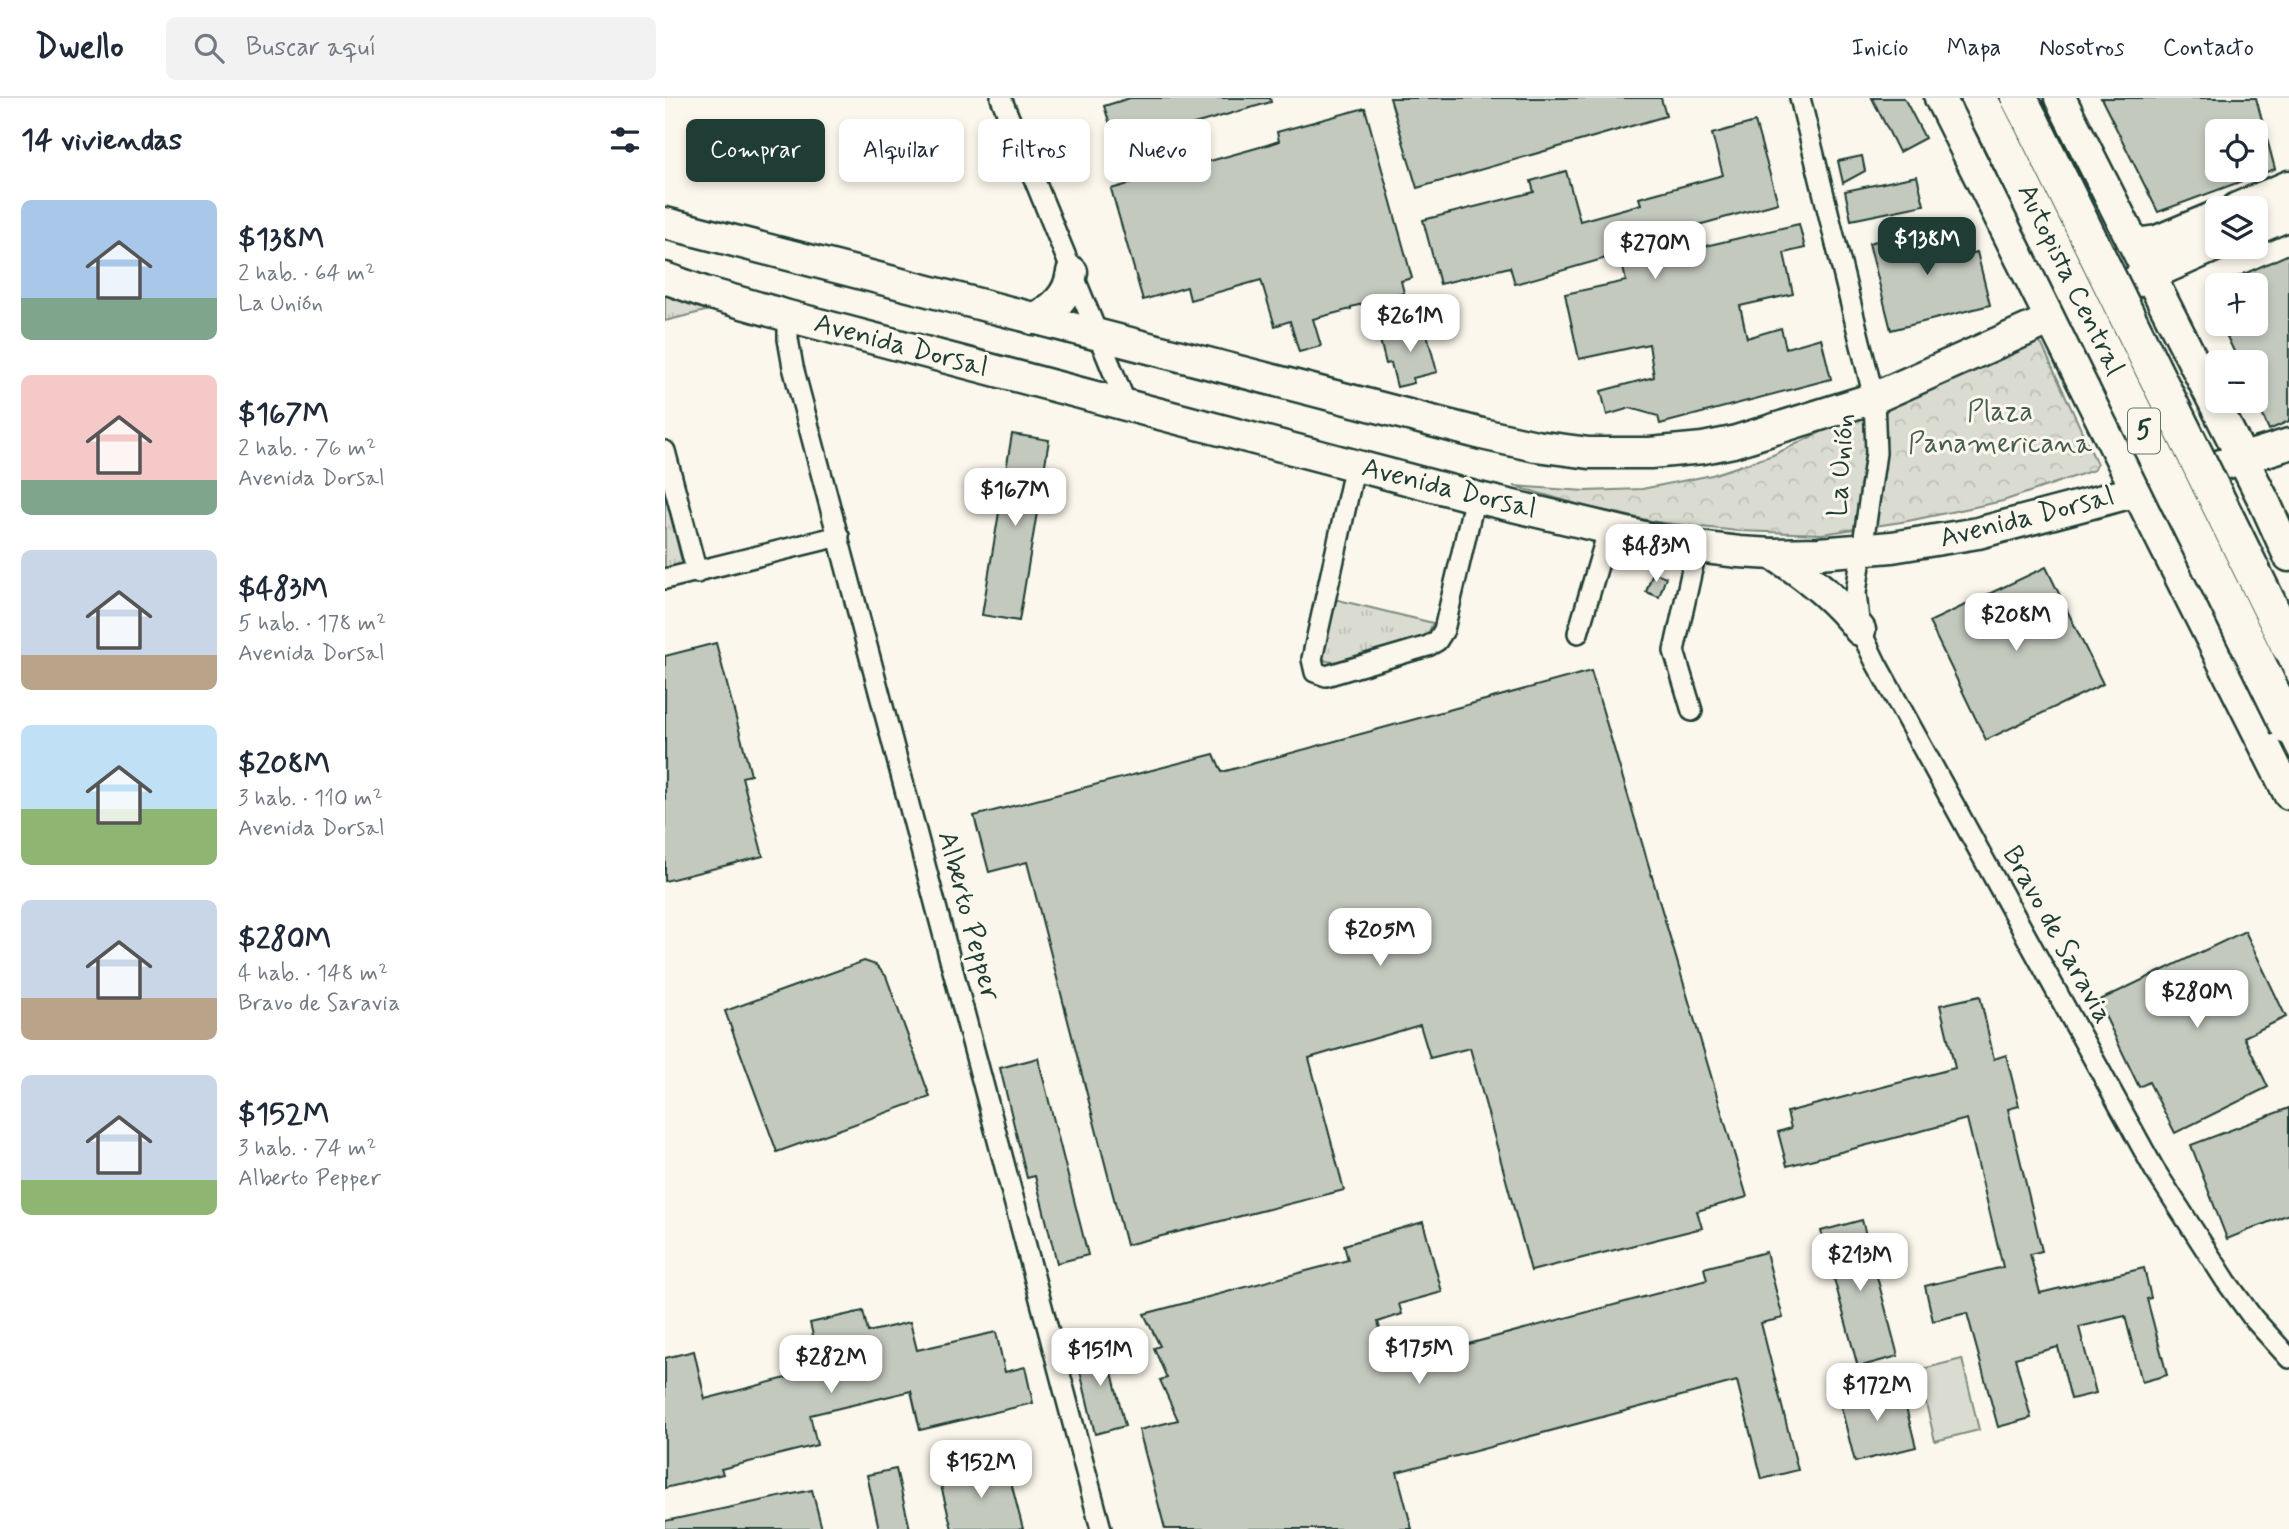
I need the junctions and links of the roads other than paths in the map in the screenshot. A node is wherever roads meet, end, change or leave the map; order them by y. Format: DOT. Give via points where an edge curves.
graph roads {
  1 [pos="1001,98"];
  2 [pos="1800,98"];
  3 [pos="1940,98"];
  4 [pos="1979,98"];
  5 [pos="2060,98"];
  6 [pos="2025,111"];
  7 [pos="2289,186"];
  8 [pos="2265,196"];
  9 [pos="2289,215"];
  10 [pos="2205,221"];
  11 [pos="665,223"];
  12 [pos="2268,224"];
  13 [pos="2135,244"];
  14 [pos="2205,250"];
  15 [pos="1072,272"];
  16 [pos="2150,274"];
  17 [pos="665,278"];
  18 [pos="787,316"];
  19 [pos="1033,319"];
  20 [pos="2052,320"];
  21 [pos="1098,335"];
  22 [pos="1874,398"];
  23 [pos="1128,406"];
  24 [pos="2289,444"];
  25 [pos="665,451"];
  26 [pos="2243,460"];
  27 [pos="1355,465"];
  28 [pos="2137,491"];
  29 [pos="1475,496"];
  30 [pos="1609,528"];
  31 [pos="839,536"];
  32 [pos="1697,547"];
  33 [pos="1862,550"];
  34 [pos="1773,554"];
  35 [pos="2289,556"];
  36 [pos="697,573"];
  37 [pos="665,579"];
  38 [pos="2289,625"];
  39 [pos="1860,630"];
  40 [pos="1578,633"];
  41 [pos="2210,636"];
  42 [pos="2289,646"];
  43 [pos="1692,711"];
  44 [pos="2289,727"];
  45 [pos="2289,794"];
  46 [pos="2289,1358"];
  47 [pos="1101,1529"];
  1 -- 15 [label="street"];
  2 -- 22 [label="street, La Unión"];
  3 -- 20 [label="main road"];
  4 -- 44 [label="highway, Autopista Central / 5, bridge"];
  5 -- 13 [label="main road"];
  6 -- 42 [label="highway, Autopista Central / 5, bridge"];
  7 -- 8 [label="main road"];
  9 -- 12 [label="main road"];
  10 -- 13 [label="main road" via="2157,241"];
  11 -- 19 [label="main road"];
  13 -- 16 [label="main road"];
  14 -- 16 [label="main road"];
  15 -- 19 [label="main road" via="1064,295 1052,309"];
  15 -- 21 [label="street"];
  16 -- 20 [label="main road"];
  16 -- 26 [label="main road"];
  17 -- 18 [label="main road, Avenida Dorsal"];
  18 -- 23 [label="main road, Avenida Dorsal"];
  18 -- 31 [label="street, Alberto Pepper" via="793,367"];
  19 -- 21 [label="main road"];
  20 -- 22 [label="main road"];
  20 -- 28 [label="main road"];
  21 -- 22 [label="main road" via="1482,434 1588,453 1703,448 1767,433"];
  21 -- 23 [label="street"];
  22 -- 33 [label="street, La Unión" via="1876,453"];
  23 -- 27 [label="main road, Avenida Dorsal"];
  24 -- 26 [label="main road, Avenida Dorsal"];
  25 -- 36 [label="street"];
  26 -- 28 [label="main road, Avenida Dorsal"];
  26 -- 35 [label="main road"];
  27 -- 29 [label="main road, Avenida Dorsal"];
  27 -- 29 [label="street" via="1312,659 1315,672 1327,676 1437,641 1444,630"];
  28 -- 33 [label="main road, Avenida Dorsal" via="1978,533"];
  28 -- 41 [label="main road"];
  29 -- 30 [label="main road, Avenida Dorsal"];
  30 -- 32 [label="main road, Avenida Dorsal"];
  30 -- 40 [label="street"];
  31 -- 36 [label="street"];
  31 -- 47 [label="street, Alberto Pepper"];
  32 -- 34 [label="main road, Avenida Dorsal"];
  32 -- 43 [label="street" via="1674,651"];
  33 -- 34 [label="main road, Avenida Dorsal"];
  33 -- 39 [label="street, Bravo de Saravia" via="1856,593"];
  34 -- 39 [label="main road" via="1832,597"];
  36 -- 37 [label="street"];
  38 -- 41 [label="main road" via="2248,646"];
  39 -- 46 [label="street, Bravo de Saravia" via="2154,1169 2226,1282"];
  41 -- 45 [label="main road"];
}
